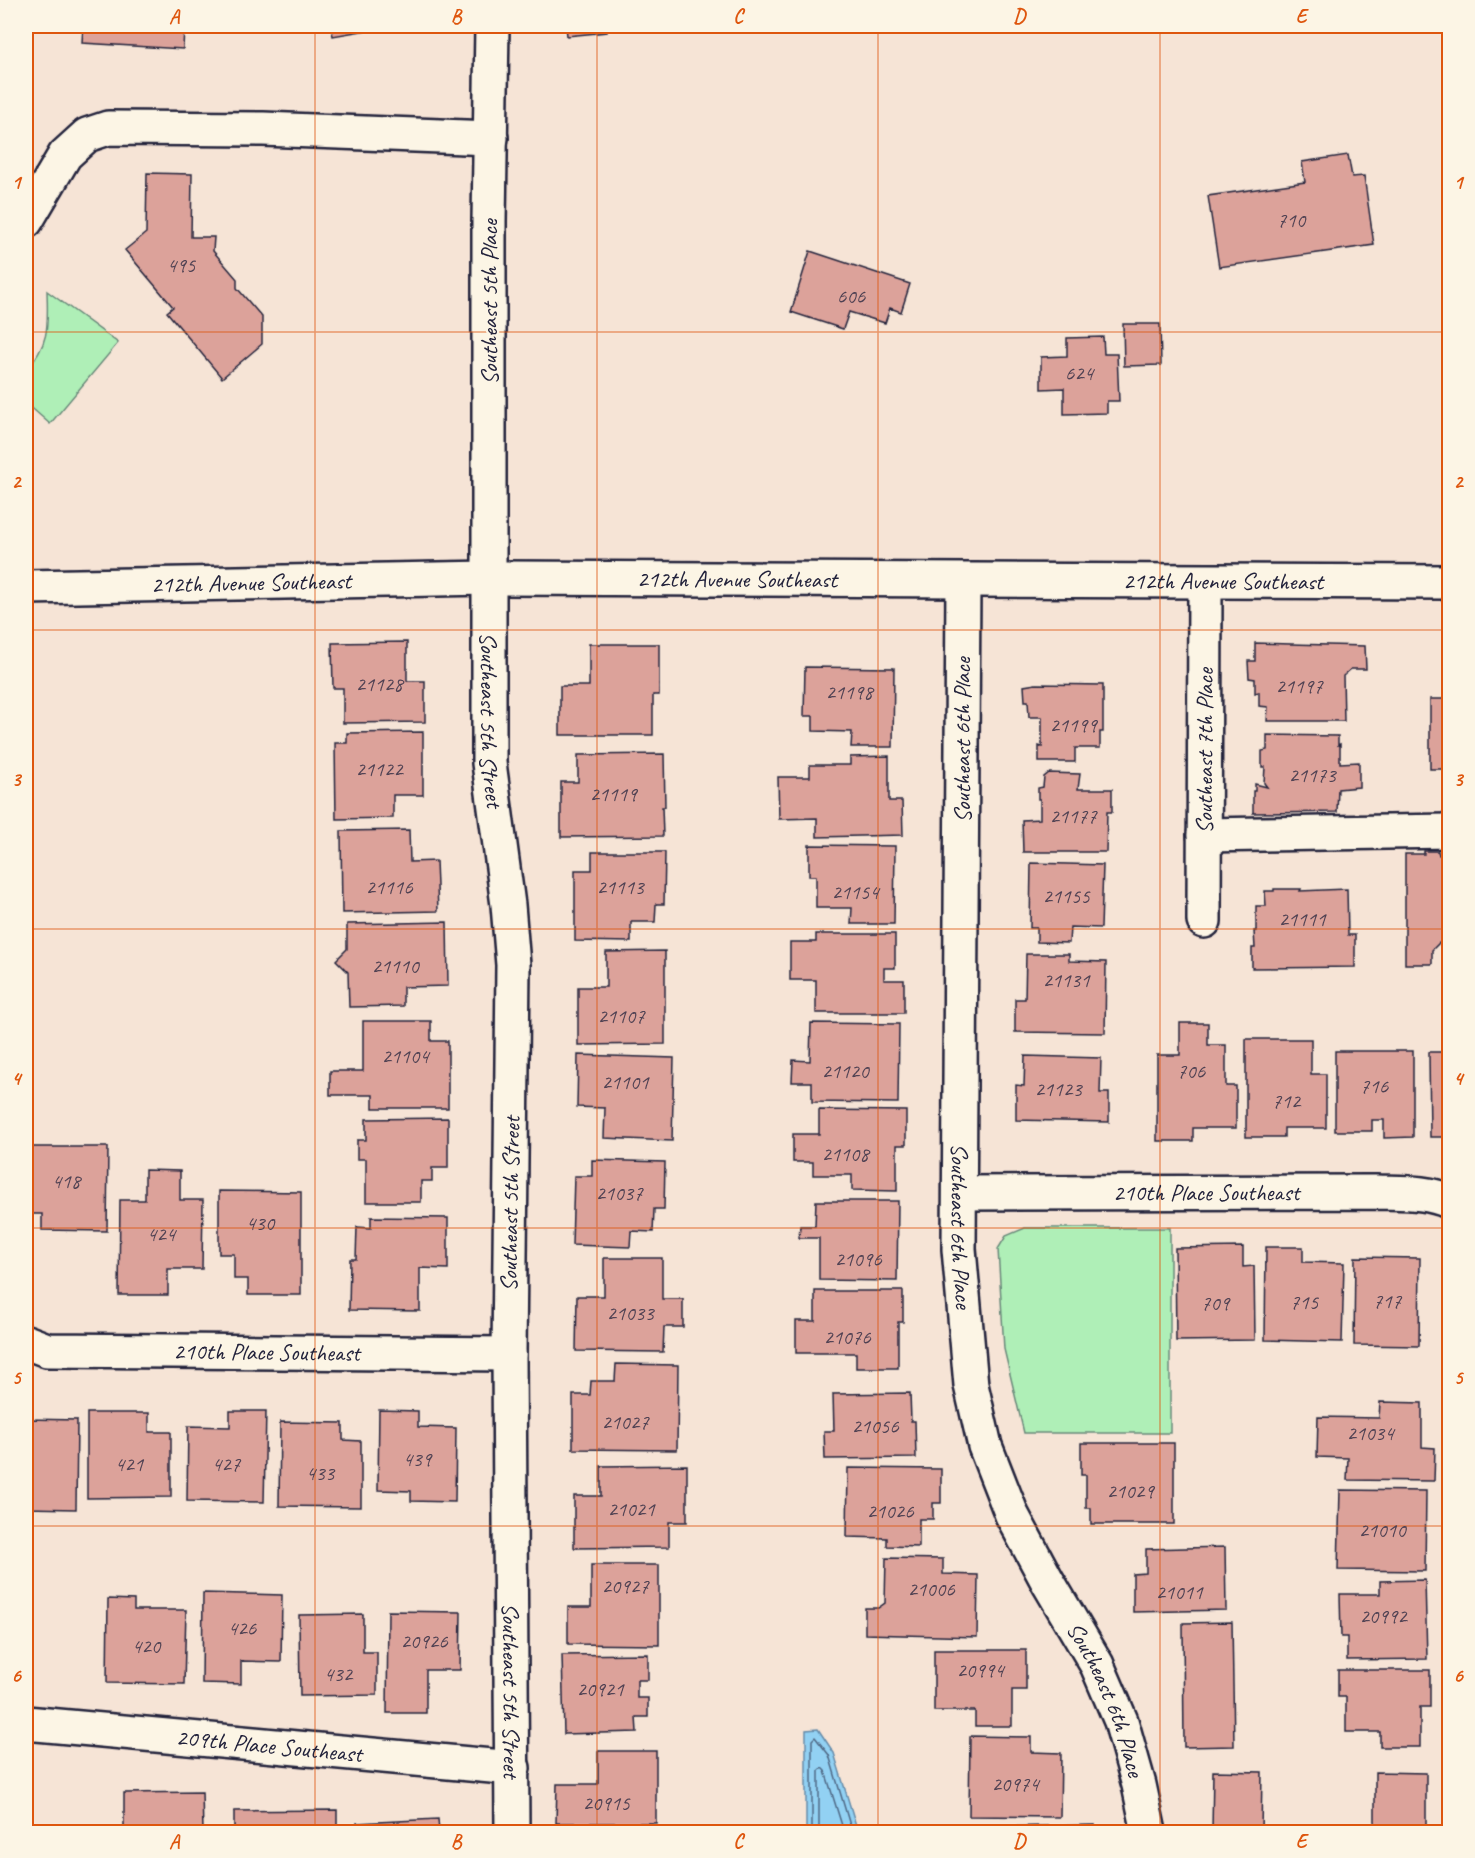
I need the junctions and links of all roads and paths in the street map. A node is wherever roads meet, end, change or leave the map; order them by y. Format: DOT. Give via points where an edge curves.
graph roads {
  1 [pos="492,26"];
  2 [pos="490,138"];
  3 [pos="26,220"];
  4 [pos="488,578"];
  5 [pos="963,580"];
  6 [pos="1204,582"];
  7 [pos="1449,582"];
  8 [pos="26,586"];
  9 [pos="1449,831"];
  10 [pos="1204,836"];
  11 [pos="1204,921"];
  12 [pos="960,1192"];
  13 [pos="1449,1202"];
  14 [pos="26,1342"];
  15 [pos="509,1354"];
  16 [pos="26,1723"];
  17 [pos="513,1768"];
  18 [pos="512,1833"];
  19 [pos="1149,1833"];
  1 -- 2 [label="street, Southeast 5th Place"];
  2 -- 3 [label="street" via="263,129 108,128 87,135 65,155"];
  2 -- 4 [label="street, Southeast 5th Place"];
  4 -- 5 [label="street, 212th Avenue Southeast"];
  4 -- 8 [label="street, 212th Avenue Southeast"];
  4 -- 15 [label="street, Southeast 5th Street" via="489,763 513,965"];
  5 -- 6 [label="street, 212th Avenue Southeast"];
  5 -- 12 [label="street, Southeast 6th Place"];
  6 -- 7 [label="street, 212th Avenue Southeast"];
  6 -- 10 [label="street, Southeast 7th Place"];
  9 -- 10 [label="street"];
  10 -- 11 [label="street, Southeast 7th Place"];
  12 -- 13 [label="street, 210th Place Southeast" via="1376,1192 1411,1193"];
  12 -- 19 [label="street, Southeast 6th Place" via="960,1249 971,1385 985,1446 1012,1515 1097,1665 1117,1712"];
  14 -- 15 [label="street, 210th Place Southeast" via="47,1350"];
  15 -- 17 [label="street, Southeast 5th Street"];
  16 -- 17 [label="street, 209th Place Southeast"];
  17 -- 18 [label="street, Southeast 5th Street"];
}
